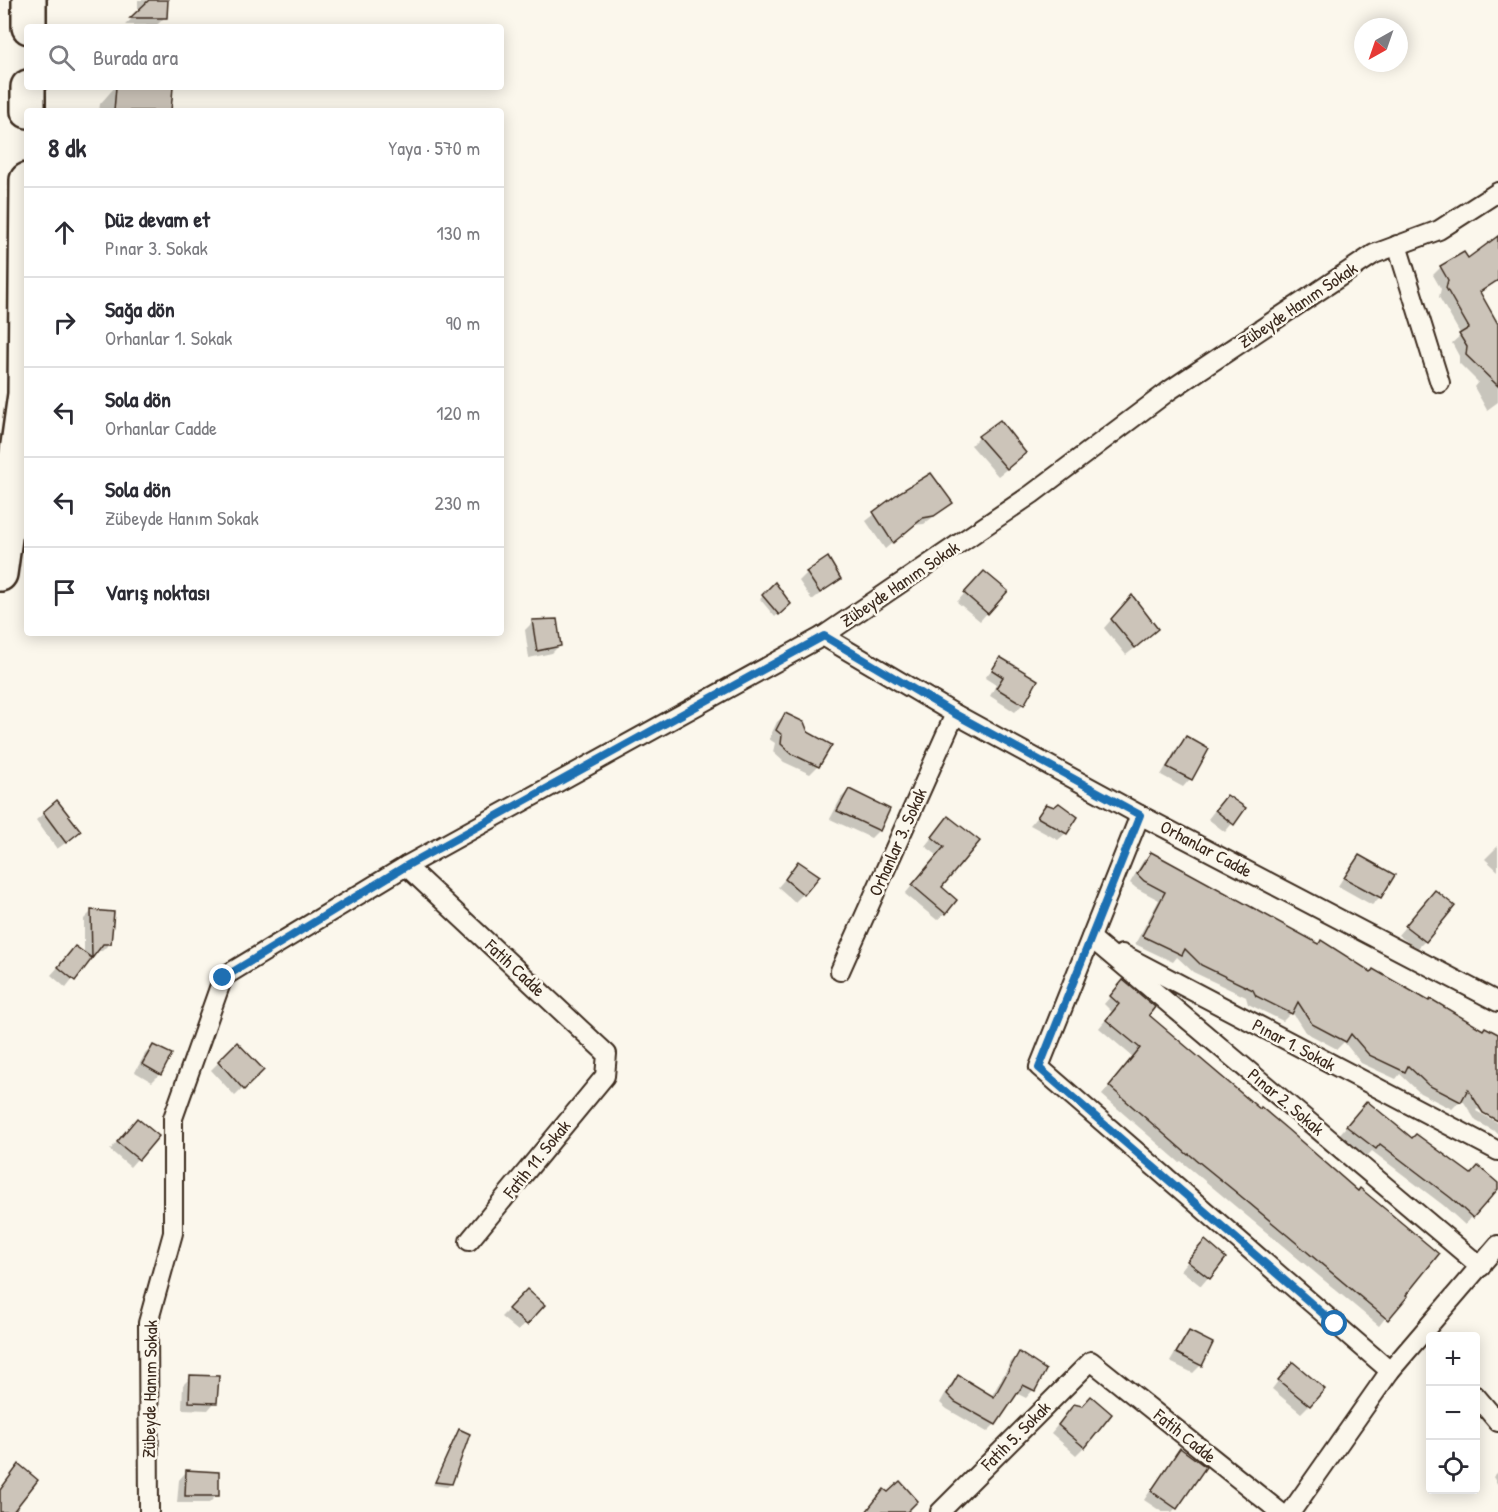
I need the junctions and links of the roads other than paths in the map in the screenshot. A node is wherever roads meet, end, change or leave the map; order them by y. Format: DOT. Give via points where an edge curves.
graph roads {
  1 [pos="29,0"];
  2 [pos="29,24"];
  3 [pos="28,90"];
  4 [pos="28,108"];
  5 [pos="1498,192"];
  6 [pos="1397,245"];
  7 [pos="1440,382"];
  8 [pos="24,400"];
  9 [pos="0,574"];
  10 [pos="824,636"];
  11 [pos="955,714"];
  12 [pos="1140,815"];
  13 [pos="406,866"];
  14 [pos="1091,938"];
  15 [pos="840,971"];
  16 [pos="1498,1002"];
  17 [pos="605,1076"];
  18 [pos="1498,1151"];
  19 [pos="470,1241"];
  20 [pos="1498,1245"];
  21 [pos="1481,1267"];
  22 [pos="1431,1332"];
  23 [pos="1426,1339"];
  24 [pos="1091,1360"];
  25 [pos="1390,1371"];
  26 [pos="1480,1401"];
  27 [pos="1498,1422"];
  28 [pos="149,1512"];
  29 [pos="940,1512"];
  30 [pos="1280,1512"];
  31 [pos="1291,1512"];
  1 -- 2 [label="highway"];
  3 -- 4 [label="highway"];
  5 -- 6 [label="street, Zübeyde Hanım Sokak" via="1439,230"];
  6 -- 7 [label="street"];
  6 -- 10 [label="street, Zübeyde Hanım Sokak" via="1374,254 1170,390 1032,494"];
  8 -- 9 [label="highway"];
  10 -- 11 [label="street, Orhanlar Cadde"];
  10 -- 13 [label="street, Zübeyde Hanım Sokak"];
  11 -- 12 [label="street, Orhanlar Cadde"];
  11 -- 15 [label="street, Orhanlar 3. Sokak"];
  12 -- 14 [label="street"];
  12 -- 16 [label="street, Orhanlar Cadde"];
  13 -- 17 [label="street, Fatih Cadde" via="607,1054"];
  13 -- 28 [label="street, Zübeyde Hanım Sokak" via="223,978 174,1119 173,1233 148,1323"];
  14 -- 18 [label="street, Pınar 1. Sokak"];
  14 -- 21 [label="street, Pınar 2. Sokak"];
  14 -- 25 [label="street" via="1039,1068"];
  17 -- 19 [label="street, Fatih 11. Sokak"];
  20 -- 21 [label="street"];
  21 -- 22 [label="street"];
  23 -- 25 [label="street"];
  24 -- 29 [label="street, Fatih 5. Sokak"];
  24 -- 30 [label="street, Fatih Cadde"];
  25 -- 31 [label="street"];
  26 -- 27 [label="street"];
}
